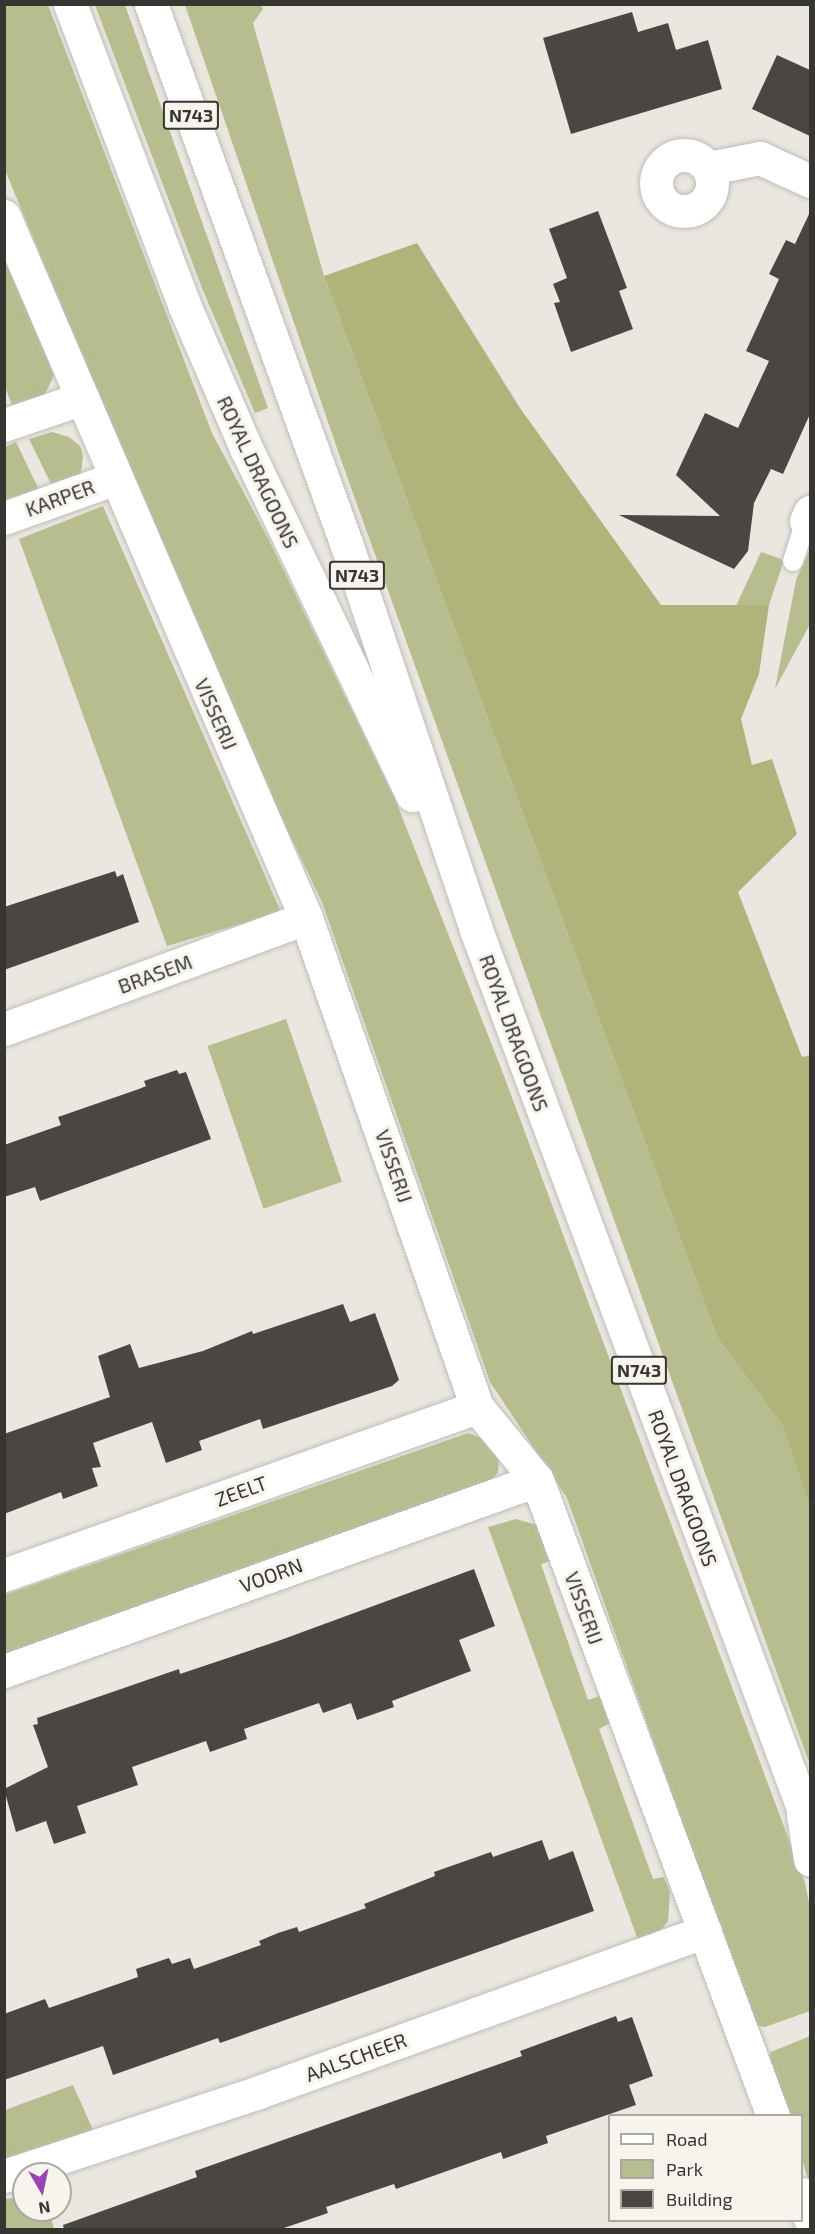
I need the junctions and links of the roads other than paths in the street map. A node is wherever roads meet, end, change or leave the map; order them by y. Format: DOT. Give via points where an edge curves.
graph roads {
  1 [pos="70,4"];
  2 [pos="151,4"];
  3 [pos="709,168"];
  4 [pos="810,182"];
  5 [pos="4,216"];
  6 [pos="83,398"];
  7 [pos="4,425"];
  8 [pos="116,478"];
  9 [pos="808,516"];
  10 [pos="4,518"];
  11 [pos="793,561"];
  12 [pos="306,918"];
  13 [pos="475,927"];
  14 [pos="4,1029"];
  15 [pos="477,1407"];
  16 [pos="537,1480"];
  17 [pos="4,1575"];
  18 [pos="4,1671"];
  19 [pos="807,1820"];
  20 [pos="810,1858"];
  21 [pos="705,1931"];
  22 [pos="773,2114"];
  23 [pos="4,2176"];
  24 [pos="803,2200"];
  25 [pos="810,2219"];
  1 -- 13 [label="street, ROYAL DRAGOONS / N743" via="185,307 246,448"];
  2 -- 13 [label="street, ROYAL DRAGOONS / N743" via="346,543"];
  3 -- 4 [label="street" via="760,158"];
  5 -- 6 [label="street, VISSERIJ"];
  6 -- 7 [label="street"];
  6 -- 8 [label="street, VISSERIJ"];
  8 -- 10 [label="street, KARPER"];
  8 -- 12 [label="street, VISSERIJ"];
  9 -- 11 [label="lane"];
  12 -- 14 [label="street, BRASEM"];
  12 -- 15 [label="street, VISSERIJ"];
  13 -- 19 [label="street, ROYAL DRAGOONS / N743"];
  15 -- 16 [label="street, VISSERIJ"];
  15 -- 17 [label="street, ZEELT"];
  16 -- 18 [label="street, VOORN"];
  16 -- 21 [label="street, VISSERIJ"];
  19 -- 20 [label="street, ROYAL DRAGOONS / N743"];
  21 -- 22 [label="street, VISSERIJ"];
  21 -- 23 [label="street, AALSCHEER" via="259,2092"];
  24 -- 25 [label="street"];
}
